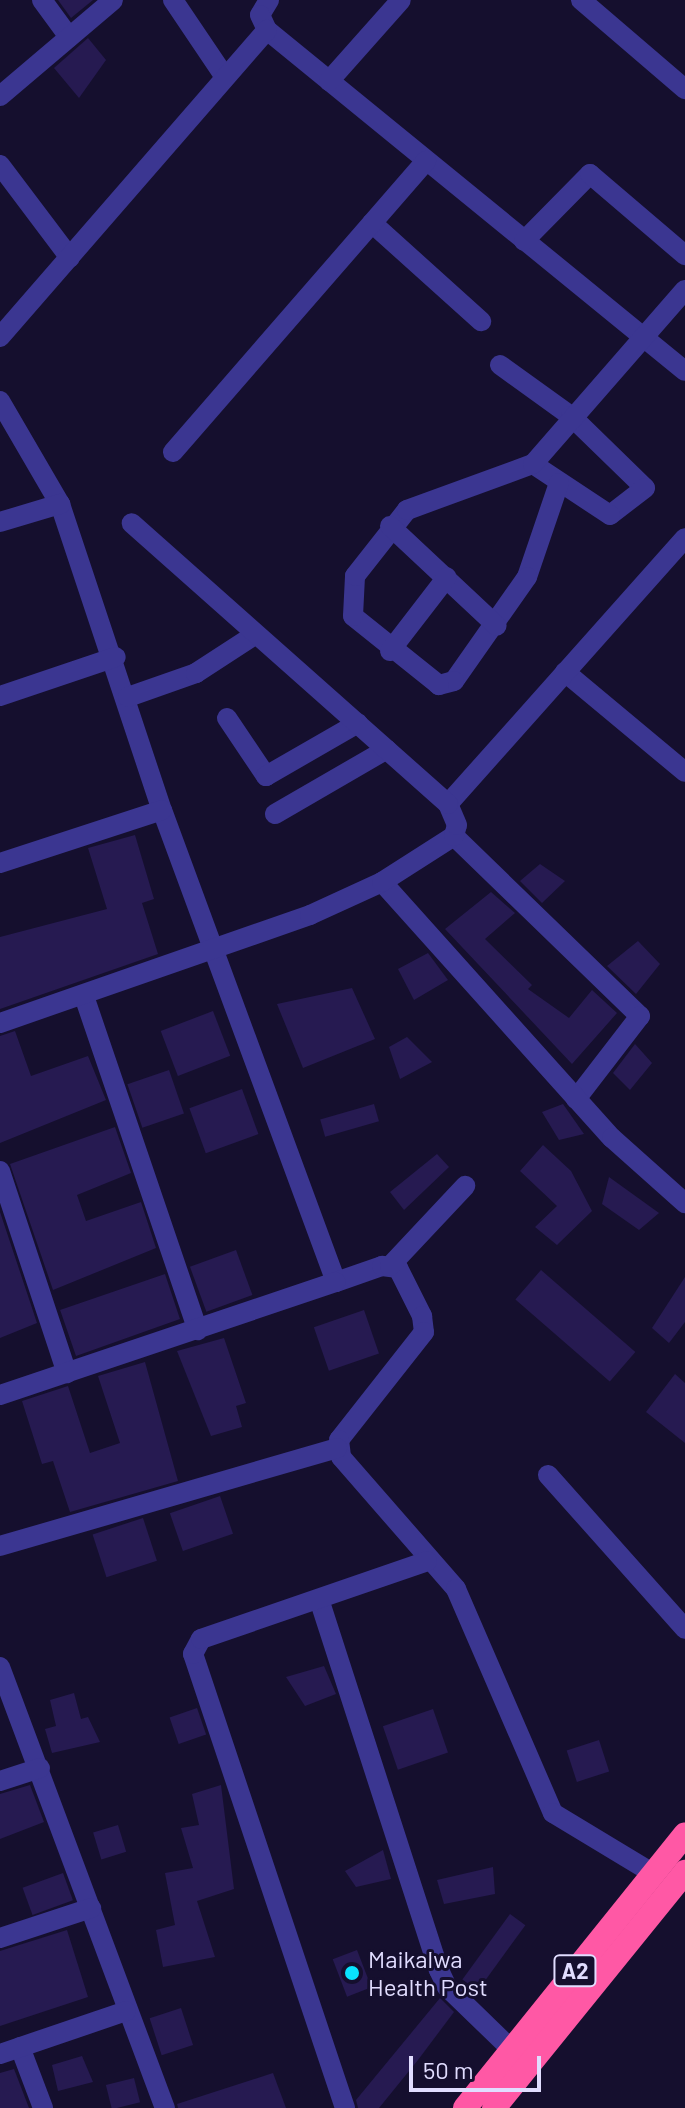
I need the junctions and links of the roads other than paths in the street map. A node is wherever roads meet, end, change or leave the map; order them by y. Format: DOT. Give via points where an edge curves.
graph roads {
  1 [pos="42,0"];
  2 [pos="113,0"];
  3 [pos="173,0"];
  4 [pos="269,0"];
  5 [pos="401,0"];
  6 [pos="581,0"];
  7 [pos="267,30"];
  8 [pos="69,37"];
  9 [pos="225,77"];
  10 [pos="329,81"];
  11 [pos="685,89"];
  12 [pos="0,96"];
  13 [pos="426,161"];
  14 [pos="0,165"];
  15 [pos="372,223"];
  16 [pos="524,241"];
  17 [pos="685,255"];
  18 [pos="70,258"];
  19 [pos="685,290"];
  20 [pos="481,321"];
  21 [pos="0,337"];
  22 [pos="644,338"];
  23 [pos="500,365"];
  24 [pos="685,371"];
  25 [pos="0,401"];
  26 [pos="571,416"];
  27 [pos="173,452"];
  28 [pos="533,464"];
  29 [pos="559,483"];
  30 [pos="60,504"];
  31 [pos="0,522"];
  32 [pos="132,523"];
  33 [pos="390,526"];
  34 [pos="685,538"];
  35 [pos="447,577"];
  36 [pos="497,626"];
  37 [pos="253,636"];
  38 [pos="390,651"];
  39 [pos="116,657"];
  40 [pos="565,672"];
  41 [pos="0,696"];
  42 [pos="128,697"];
  43 [pos="227,718"];
  44 [pos="358,723"];
  45 [pos="387,749"];
  46 [pos="685,772"];
  47 [pos="448,804"];
  48 [pos="162,810"];
  49 [pos="275,814"];
  50 [pos="454,836"];
  51 [pos="0,863"];
  52 [pos="382,882"];
  53 [pos="215,952"];
  54 [pos="84,996"];
  55 [pos="0,1023"];
  56 [pos="576,1099"];
  57 [pos="0,1171"];
  58 [pos="465,1186"];
  59 [pos="685,1203"];
  60 [pos="390,1266"];
  61 [pos="336,1282"];
  62 [pos="198,1330"];
  63 [pos="67,1373"];
  64 [pos="0,1395"];
  65 [pos="337,1448"];
  66 [pos="548,1475"];
  67 [pos="0,1546"];
  68 [pos="427,1561"];
  69 [pos="319,1599"];
  70 [pos="685,1629"];
  71 [pos="0,1667"];
  72 [pos="40,1768"];
  73 [pos="0,1781"];
  74 [pos="685,1834"];
  75 [pos="685,1872"];
  76 [pos="654,1874"];
  77 [pos="91,1908"];
  78 [pos="0,1938"];
  79 [pos="126,2011"];
  80 [pos="20,2047"];
  81 [pos="512,2050"];
  82 [pos="0,2054"];
  83 [pos="43,2108"];
  84 [pos="165,2108"];
  85 [pos="345,2108"];
  86 [pos="465,2108"];
  87 [pos="494,2108"];
  1 -- 8 [label="street"];
  2 -- 8 [label="street"];
  3 -- 9 [label="street"];
  4 -- 7 [label="street" via="260,15"];
  5 -- 10 [label="street"];
  6 -- 11 [label="street"];
  7 -- 9 [label="street"];
  7 -- 10 [label="street"];
  8 -- 12 [label="street"];
  9 -- 18 [label="street"];
  10 -- 13 [label="street"];
  13 -- 15 [label="street"];
  13 -- 16 [label="street"];
  14 -- 18 [label="street"];
  15 -- 20 [label="street"];
  15 -- 27 [label="street"];
  16 -- 17 [label="street" via="590,174"];
  16 -- 22 [label="street"];
  18 -- 21 [label="street"];
  19 -- 22 [label="street"];
  22 -- 24 [label="street"];
  22 -- 26 [label="street"];
  23 -- 26 [label="street"];
  25 -- 30 [label="street"];
  26 -- 28 [label="street"];
  26 -- 29 [label="street" via="645,488 616,515"];
  28 -- 29 [label="street"];
  28 -- 33 [label="street" via="423,500"];
  29 -- 36 [label="street" via="538,553"];
  30 -- 31 [label="street"];
  30 -- 39 [label="street"];
  32 -- 37 [label="street"];
  33 -- 35 [label="street"];
  33 -- 38 [label="street" via="355,576 349,597 353,616"];
  34 -- 40 [label="street"];
  35 -- 36 [label="street"];
  35 -- 38 [label="street"];
  36 -- 38 [label="street" via="445,686"];
  37 -- 42 [label="street" via="196,673"];
  37 -- 44 [label="street"];
  39 -- 41 [label="street"];
  39 -- 42 [label="street"];
  40 -- 46 [label="street"];
  40 -- 47 [label="street"];
  42 -- 48 [label="street"];
  43 -- 44 [label="street" via="266,776"];
  44 -- 45 [label="street"];
  45 -- 47 [label="street"];
  45 -- 49 [label="street"];
  47 -- 50 [label="street"];
  48 -- 51 [label="street"];
  48 -- 53 [label="street"];
  50 -- 52 [label="street"];
  50 -- 56 [label="street" via="640,1016"];
  52 -- 53 [label="street"];
  52 -- 56 [label="street"];
  53 -- 54 [label="street"];
  53 -- 61 [label="street"];
  54 -- 55 [label="street"];
  54 -- 62 [label="street"];
  56 -- 59 [label="street"];
  57 -- 63 [label="street"];
  58 -- 60 [label="street"];
  60 -- 61 [label="street"];
  60 -- 65 [label="street" via="405,1273 424,1332"];
  61 -- 62 [label="street"];
  62 -- 63 [label="street"];
  63 -- 64 [label="street"];
  65 -- 67 [label="street"];
  65 -- 68 [label="street"];
  66 -- 70 [label="street"];
  68 -- 69 [label="street"];
  68 -- 76 [label="street" via="467,1609 553,1813"];
  69 -- 81 [label="street" via="439,1970 447,1987"];
  69 -- 85 [label="street" via="201,1639 193,1654"];
  71 -- 72 [label="street"];
  72 -- 73 [label="street"];
  72 -- 77 [label="street"];
  74 -- 76 [label="highway, A2"];
  75 -- 87 [label="highway, A2"];
  76 -- 81 [label="highway, A2"];
  77 -- 78 [label="street"];
  77 -- 79 [label="street"];
  79 -- 80 [label="street"];
  79 -- 84 [label="street"];
  80 -- 82 [label="street"];
  80 -- 83 [label="street"];
  81 -- 86 [label="highway, A2"];
}
